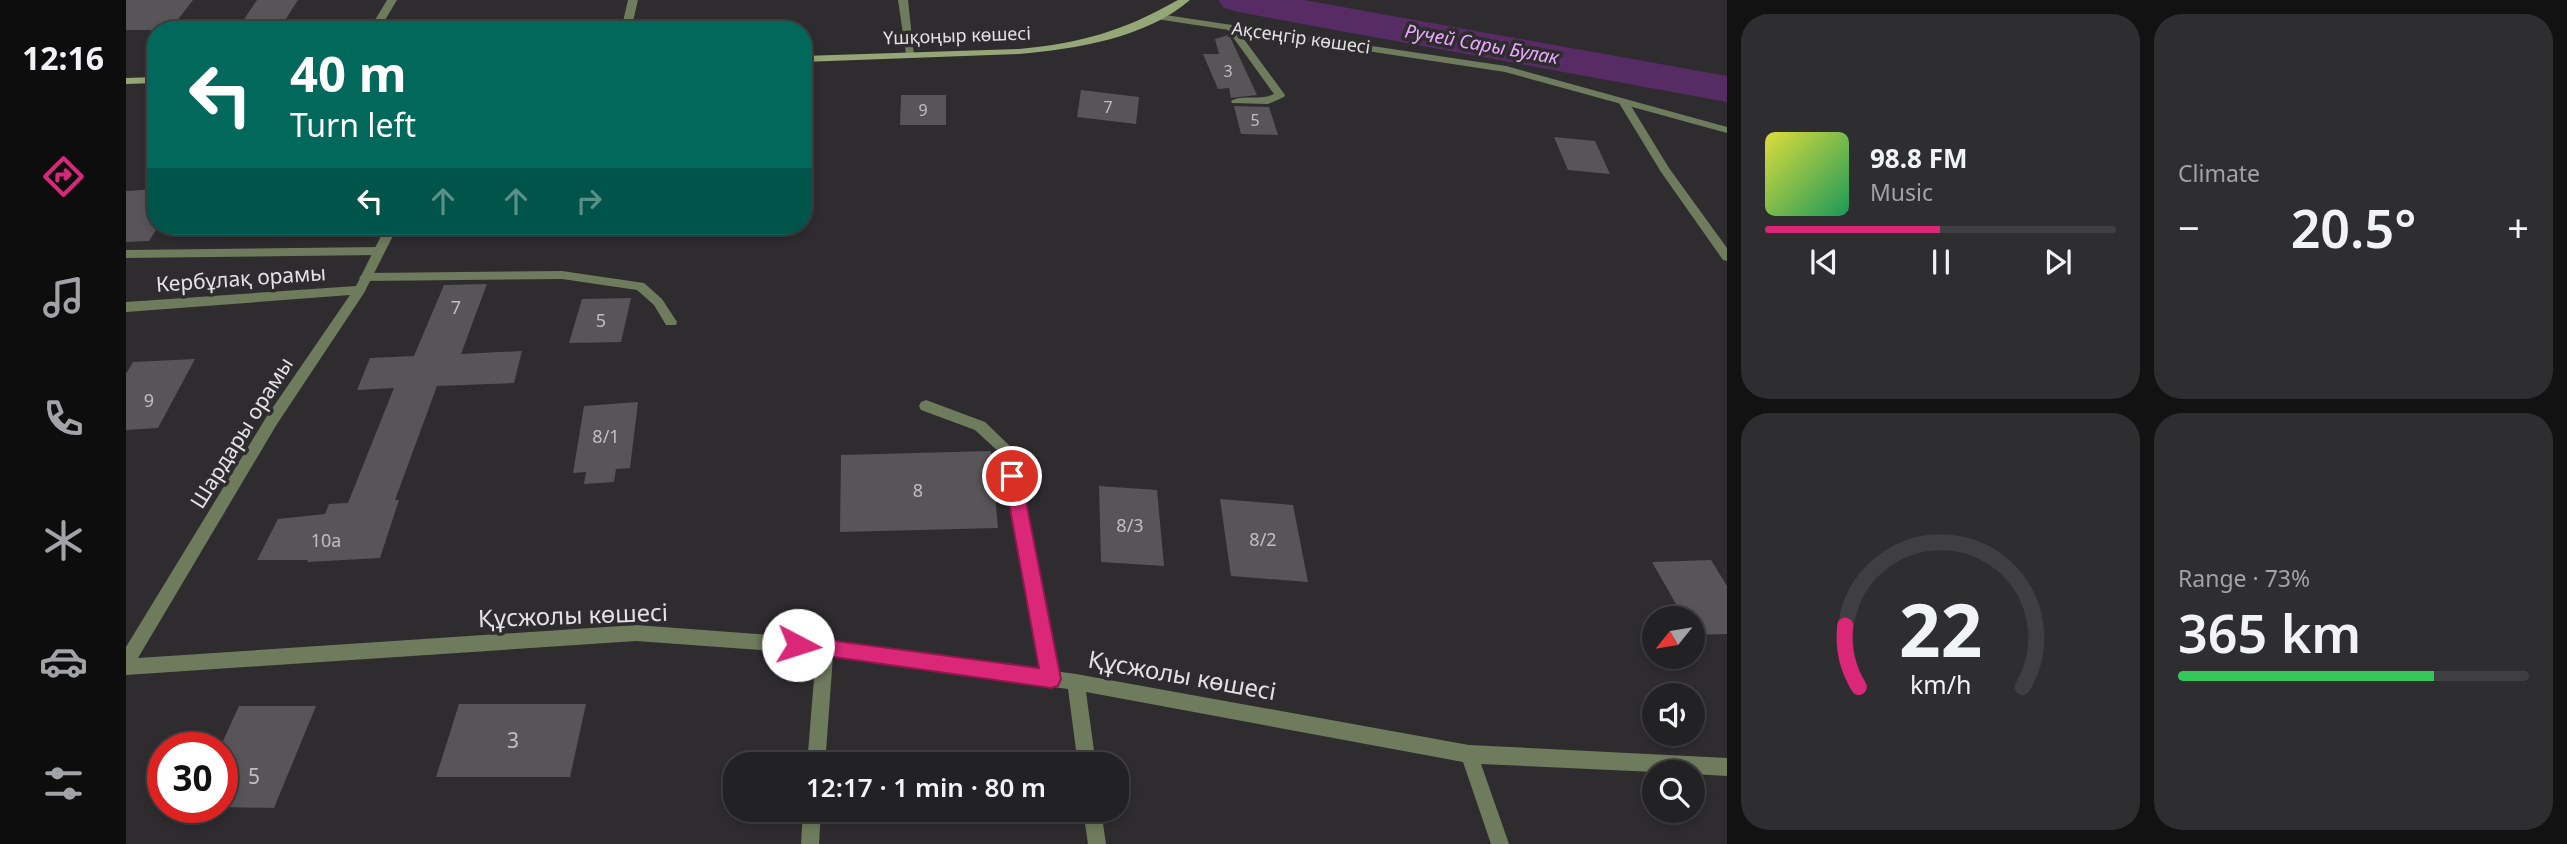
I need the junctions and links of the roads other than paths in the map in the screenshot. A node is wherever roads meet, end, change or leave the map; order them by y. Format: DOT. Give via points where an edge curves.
graph roads {
  1 [pos="392,0"];
  2 [pos="633,0"];
  3 [pos="903,0"];
  4 [pos="1185,0"];
  5 [pos="1159,17"];
  6 [pos="379,21"];
  7 [pos="628,21"];
  8 [pos="1232,29"];
  9 [pos="911,54"];
  10 [pos="812,59"];
  11 [pos="147,80"];
  12 [pos="126,81"];
  13 [pos="1236,101"];
  14 [pos="1624,103"];
  15 [pos="1727,130"];
  16 [pos="387,235"];
  17 [pos="379,251"];
  18 [pos="126,254"];
  19 [pos="1727,257"];
  20 [pos="363,283"];
  21 [pos="126,307"];
  22 [pos="671,322"];
  23 [pos="926,406"];
  24 [pos="825,647"];
  25 [pos="126,665"];
  26 [pos="1051,679"];
  27 [pos="1076,682"];
  28 [pos="817,752"];
  29 [pos="1085,752"];
  30 [pos="1469,754"];
  31 [pos="1727,767"];
  32 [pos="811,822"];
  33 [pos="1094,822"];
  34 [pos="810,844"];
  35 [pos="1097,844"];
  36 [pos="1500,844"];
  1 -- 6 [label="street"];
  2 -- 7 [label="street"];
  3 -- 9 [label="street"];
  4 -- 5 [label="main road, Үшқоңыр көшесі"];
  5 -- 8 [label="street, Ақсеңгір көшесі"];
  5 -- 9 [label="main road, Үшқоңыр көшесі" via="1072,46 1010,55"];
  8 -- 13 [label="street" via="1280,95 1268,101"];
  8 -- 14 [label="street, Ақсеңгір көшесі" via="1506,69"];
  9 -- 10 [label="main road, Үшқоңыр көшесі"];
  11 -- 12 [label="main road"];
  14 -- 15 [label="street, Ақсеңгір көшесі"];
  14 -- 19 [label="street"];
  16 -- 17 [label="street, Шардары орамы"];
  17 -- 18 [label="street"];
  17 -- 20 [label="street, Шардары орамы"];
  20 -- 21 [label="street, Кербұлақ орамы"];
  20 -- 22 [label="street, Кербұлақ орамы" via="562,275 640,286 659,302"];
  20 -- 25 [label="street, Шардары орамы" via="272,420"];
  23 -- 26 [label="street" via="980,426 1007,450"];
  24 -- 25 [label="street, Құсжолы көшесі" via="636,633"];
  24 -- 26 [label="street, Құсжолы көшесі"];
  24 -- 28 [label="street"];
  26 -- 27 [label="street, Құсжолы көшесі"];
  27 -- 29 [label="street"];
  27 -- 30 [label="street, Құсжолы көшесі"];
  30 -- 31 [label="street, Құсжолы көшесі"];
  30 -- 36 [label="street"];
  32 -- 34 [label="street"];
  33 -- 35 [label="street"];
}
